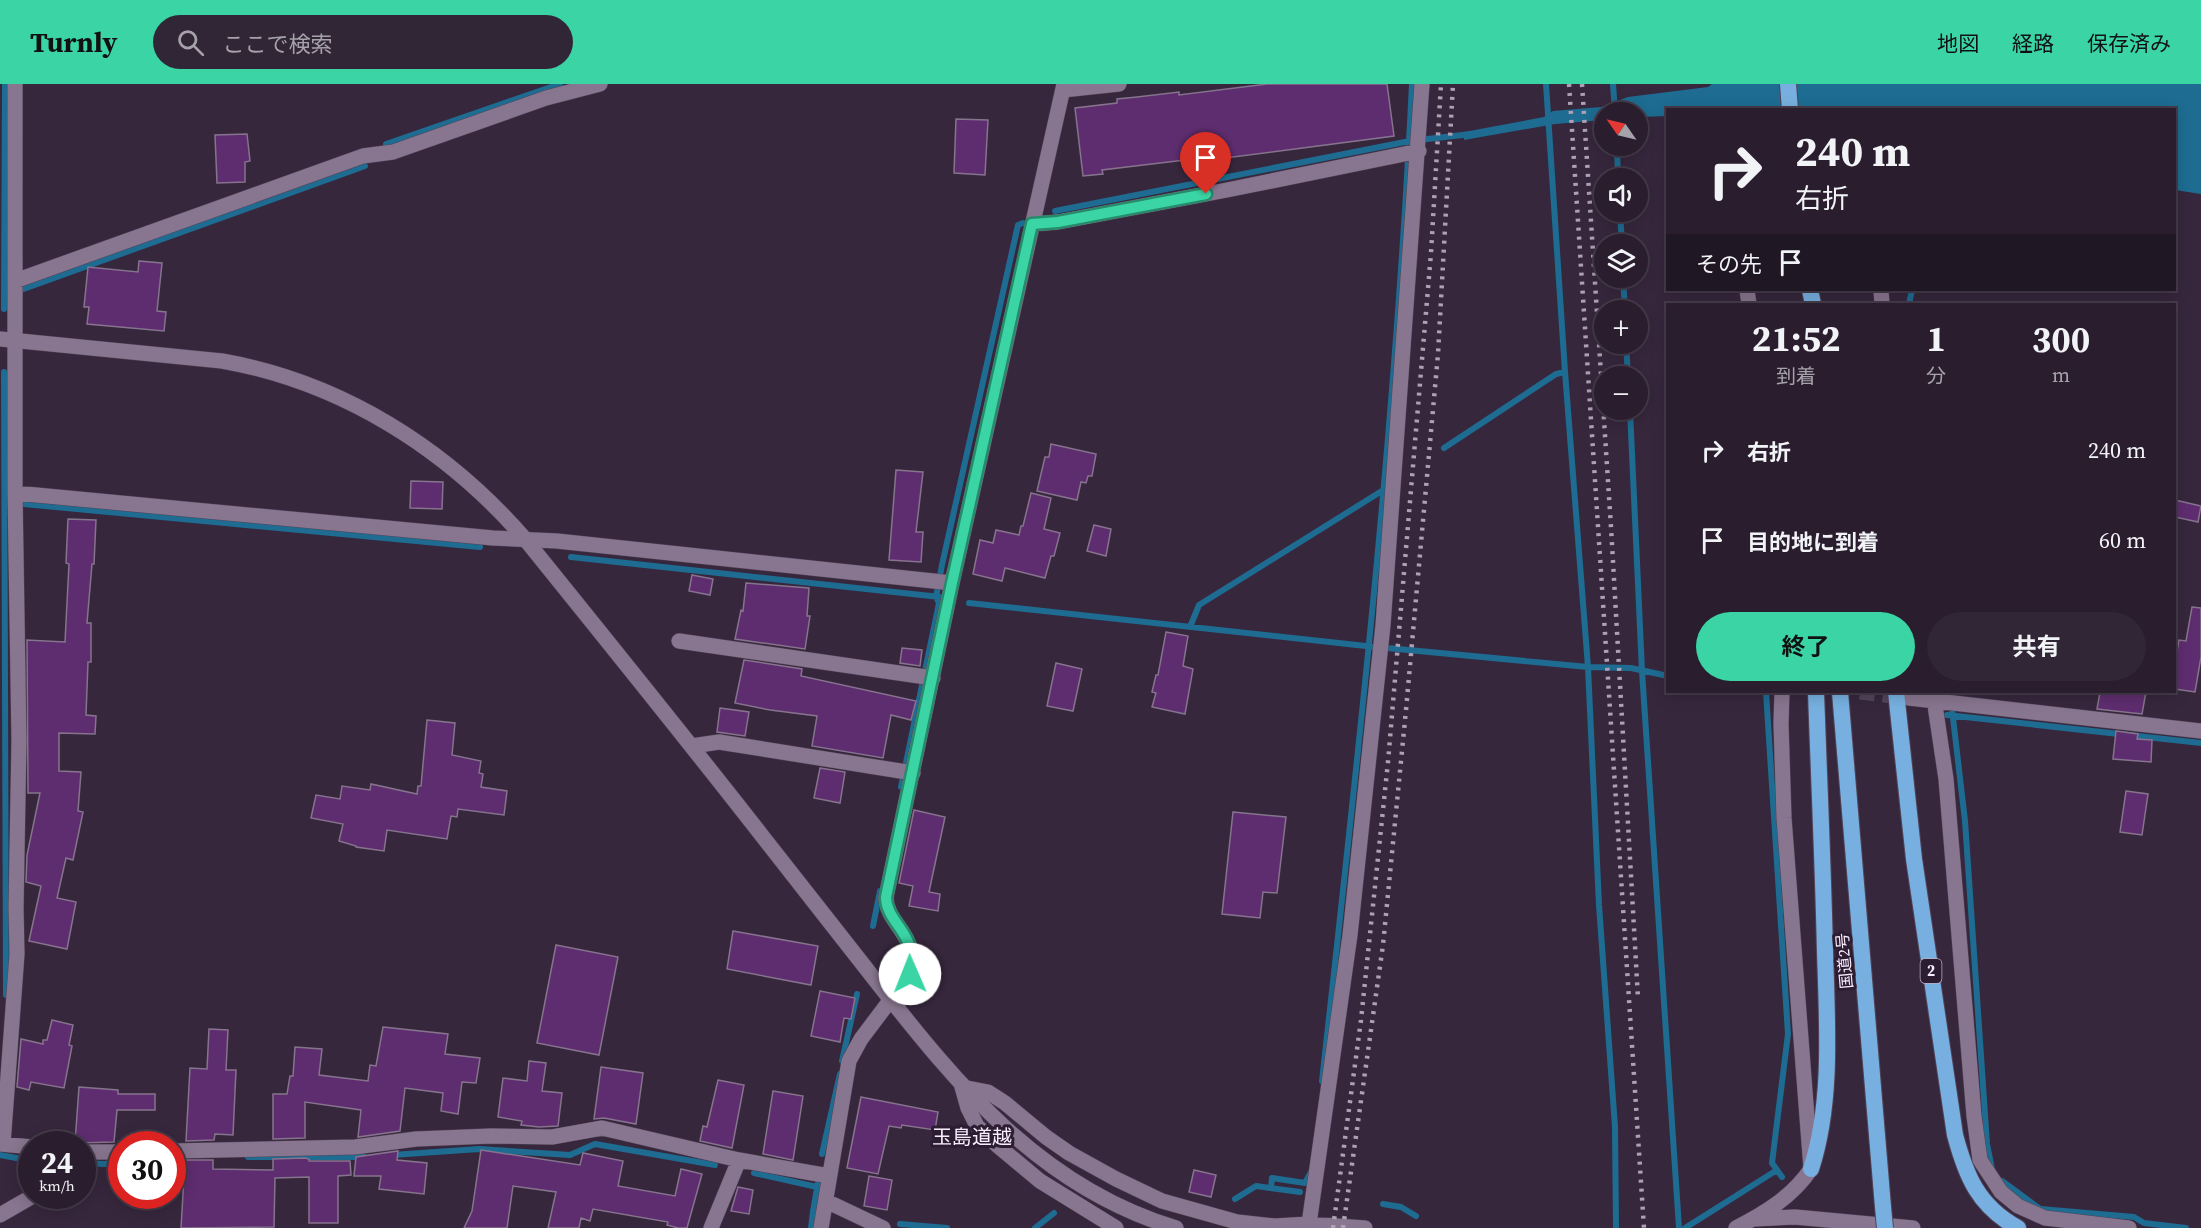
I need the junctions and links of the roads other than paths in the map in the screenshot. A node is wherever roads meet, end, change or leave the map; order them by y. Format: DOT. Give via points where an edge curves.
graph roads {
  1 [pos="15,84"];
  2 [pos="600,84"];
  3 [pos="1119,84"];
  4 [pos="1422,84"];
  5 [pos="1788,84"];
  6 [pos="1064,87"];
  7 [pos="1790,108"];
  8 [pos="1415,147"];
  9 [pos="1032,224"];
  10 [pos="15,288"];
  11 [pos="7,340"];
  12 [pos="15,493"];
  13 [pos="525,539"];
  14 [pos="943,582"];
  15 [pos="679,641"];
  16 [pos="927,678"];
  17 [pos="1782,693"];
  18 [pos="1816,693"];
  19 [pos="1840,693"];
  20 [pos="1902,695"];
  21 [pos="1942,700"];
  22 [pos="2201,731"];
  23 [pos="692,746"];
  24 [pos="906,772"];
  25 [pos="891,1000"];
  26 [pos="962,1087"];
  27 [pos="1,1144"];
  28 [pos="18,1146"];
  29 [pos="186,1151"];
  30 [pos="740,1160"];
  31 [pos="1810,1169"];
  32 [pos="829,1176"];
  33 [pos="825,1201"];
  34 [pos="18,1205"];
  35 [pos="0,1215"];
  36 [pos="1752,1220"];
  37 [pos="1310,1224"];
  38 [pos="711,1228"];
  39 [pos="821,1228"];
  40 [pos="882,1228"];
  41 [pos="1116,1228"];
  42 [pos="1176,1228"];
  43 [pos="1365,1228"];
  44 [pos="1736,1228"];
  45 [pos="1885,1228"];
  46 [pos="1913,1228"];
  47 [pos="2018,1228"];
  48 [pos="2129,1228"];
  1 -- 10 [label="street"];
  2 -- 10 [label="street" via="546,98 393,152 363,156"];
  3 -- 6 [label="street"];
  4 -- 8 [label="street"];
  5 -- 7 [label="highway"];
  6 -- 9 [label="street"];
  8 -- 9 [label="street" via="1227,190"];
  8 -- 37 [label="street" via="1383,626 1350,935"];
  9 -- 14 [label="street"];
  10 -- 11 [label="street"];
  11 -- 12 [label="street"];
  11 -- 13 [label="street" via="222,361 256,367 327,392 414,438 441,458 496,506"];
  12 -- 13 [label="street"];
  12 -- 27 [label="street" via="17,954"];
  13 -- 14 [label="street"];
  13 -- 23 [label="street"];
  14 -- 16 [label="street"];
  15 -- 16 [label="street"];
  16 -- 24 [label="street"];
  17 -- 31 [label="street" via="1784,818"];
  18 -- 31 [label="highway" via="1827,1008 1821,1127"];
  19 -- 45 [label="highway, 国道2号, bridge"];
  20 -- 21 [label="street"];
  20 -- 47 [label="highway, 2" via="1914,859 1955,1135 1973,1187 2000,1218"];
  21 -- 22 [label="street"];
  21 -- 48 [label="street" via="1980,1160 2001,1192 2018,1206 2045,1218"];
  23 -- 24 [label="street" via="719,742"];
  23 -- 25 [label="street"];
  24 -- 25 [label="street" via="886,902 908,940 912,964 910,974"];
  25 -- 26 [label="street"];
  25 -- 32 [label="street" via="849,1061"];
  26 -- 37 [label="street" via="988,1092 1069,1153 1162,1201 1237,1222"];
  26 -- 41 [label="street" via="977,1126 998,1146 1040,1181"];
  26 -- 42 [label="street" via="1011,1134 1066,1177 1136,1213"];
  27 -- 28 [label="street"];
  29 -- 30 [label="street" via="355,1147 416,1139 491,1136 552,1137 602,1128"];
  30 -- 32 [label="street"];
  30 -- 38 [label="street"];
  31 -- 36 [label="street" via="1787,1197"];
  32 -- 33 [label="street"];
  33 -- 39 [label="street"];
  33 -- 40 [label="street"];
  34 -- 35 [label="street"];
  36 -- 44 [label="street"];
  36 -- 46 [label="street" via="1796,1217"];
  37 -- 43 [label="street"];
}
